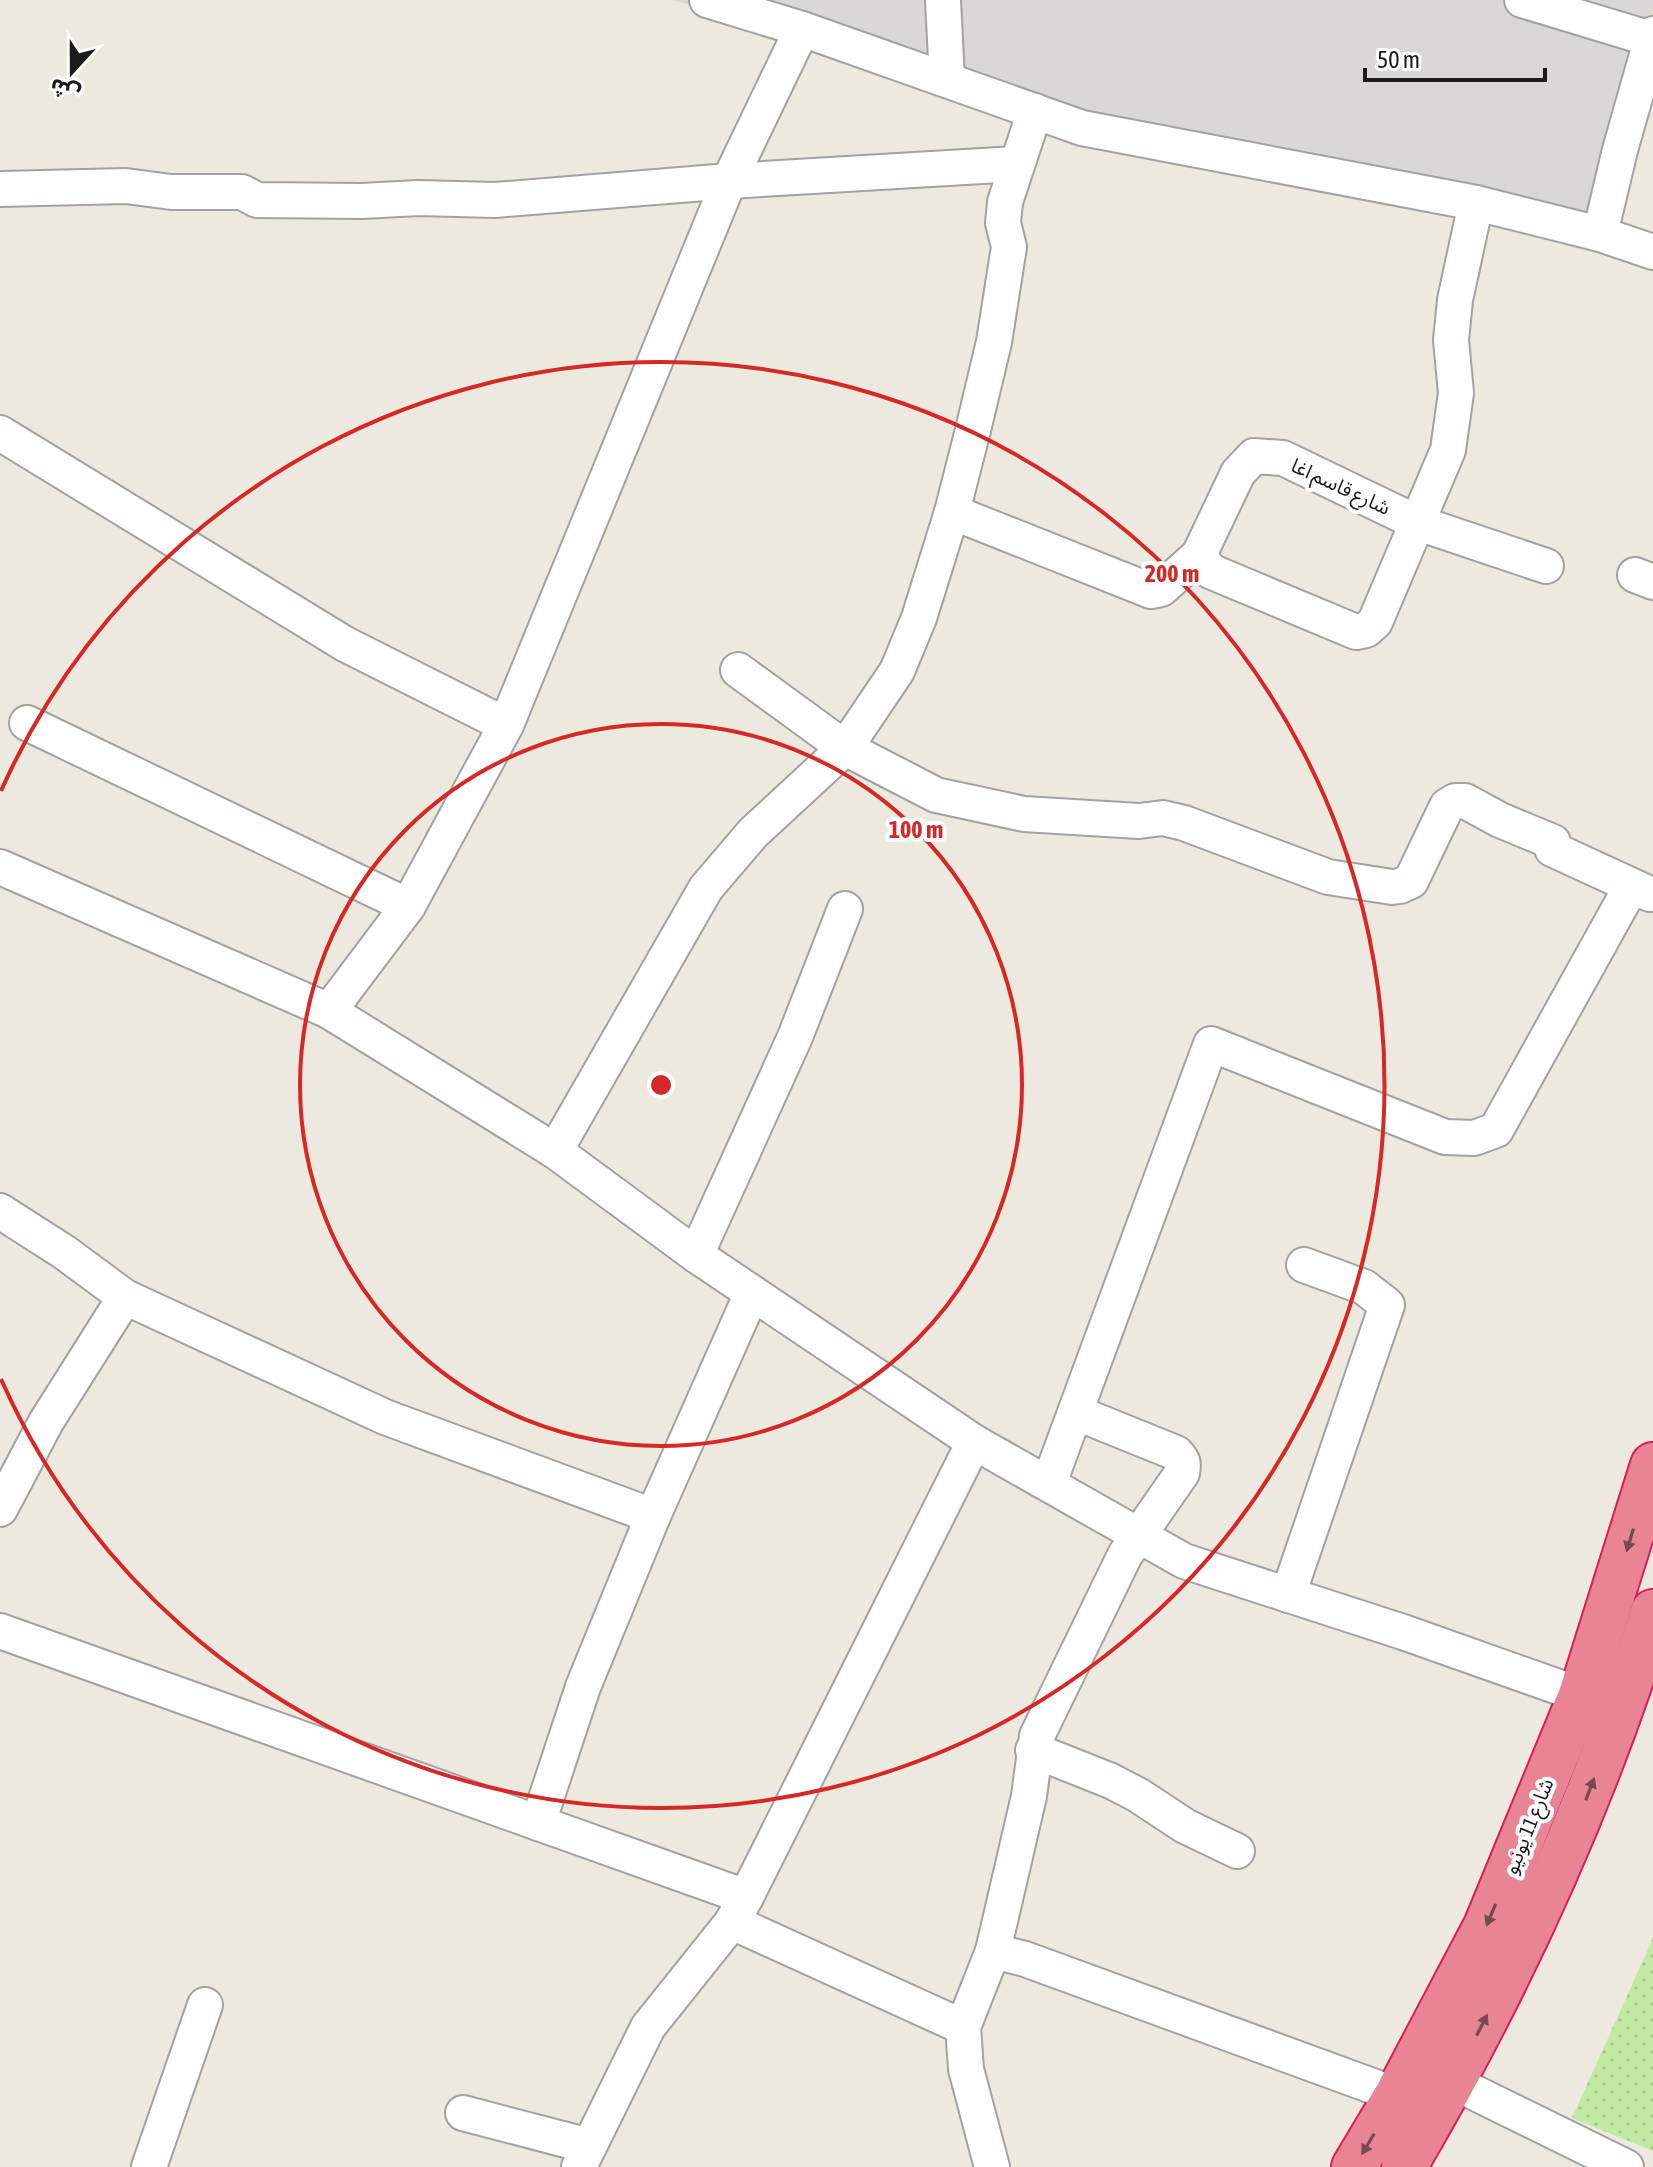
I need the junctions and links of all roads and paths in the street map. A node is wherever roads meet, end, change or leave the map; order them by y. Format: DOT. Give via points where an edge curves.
graph roads {
  1 [pos="707,0"];
  2 [pos="943,0"];
  3 [pos="1522,0"];
  4 [pos="802,29"];
  5 [pos="1652,36"];
  6 [pos="947,80"];
  7 [pos="1035,111"];
  8 [pos="1016,164"];
  9 [pos="729,181"];
  10 [pos="0,189"];
  11 [pos="1476,203"];
  12 [pos="1600,234"];
  13 [pos="1653,252"];
  14 [pos="1,436"];
  15 [pos="952,512"];
  16 [pos="1418,523"];
  17 [pos="1199,555"];
  18 [pos="1546,566"];
  19 [pos="738,670"];
  20 [pos="27,723"];
  21 [pos="506,725"];
  22 [pos="845,748"];
  23 [pos="0,867"];
  24 [pos="1642,891"];
  25 [pos="408,906"];
  26 [pos="845,909"];
  27 [pos="329,1011"];
  28 [pos="555,1151"];
  29 [pos="0,1211"];
  30 [pos="696,1255"];
  31 [pos="1304,1265"];
  32 [pos="752,1293"];
  33 [pos="125,1297"];
  34 [pos="1077,1413"];
  35 [pos="974,1442"];
  36 [pos="1653,1465"];
  37 [pos="1049,1483"];
  38 [pos="0,1509"];
  39 [pos="653,1516"];
  40 [pos="1140,1535"];
  41 [pos="1288,1595"];
  42 [pos="1653,1612"];
  43 [pos="3,1640"];
  44 [pos="1644,1674"];
  45 [pos="1581,1695"];
  46 [pos="1033,1750"];
  47 [pos="538,1823"];
  48 [pos="1237,1851"];
  49 [pos="739,1909"];
  50 [pos="993,1951"];
  51 [pos="205,2005"];
  52 [pos="963,2027"];
  53 [pos="1453,2082"];
  54 [pos="1397,2095"];
  55 [pos="463,2113"];
  56 [pos="1571,2154"];
  57 [pos="584,2156"];
  58 [pos="149,2167"];
  59 [pos="992,2167"];
  60 [pos="1354,2167"];
  61 [pos="1404,2167"];
  62 [pos="1626,2167"];
  1 -- 4 [label="street"];
  2 -- 6 [label="street"];
  3 -- 5 [label="street"];
  4 -- 6 [label="street"];
  4 -- 9 [label="street"];
  5 -- 12 [label="street"];
  6 -- 7 [label="street"];
  7 -- 8 [label="street"];
  7 -- 11 [label="street" via="1082,128"];
  8 -- 9 [label="street"];
  8 -- 15 [label="street" via="1005,202 1009,247 994,342"];
  9 -- 10 [label="street" via="495,200 257,200 242,192 126,186"];
  9 -- 21 [label="street"];
  11 -- 12 [label="street"];
  11 -- 16 [label="street" via="1455,300 1451,340 1456,393 1448,450"];
  12 -- 13 [label="street"];
  14 -- 21 [label="street" via="345,644"];
  15 -- 17 [label="street" via="1151,591 1161,589"];
  15 -- 22 [label="street" via="897,671"];
  16 -- 17 [label="street, شارع قاسم اغا" via="1283,458 1254,456 1238,473"];
  16 -- 17 [label="street" via="1375,622 1356,632 1210,571"];
  16 -- 18 [label="street"];
  19 -- 22 [label="street"];
  20 -- 25 [label="street"];
  21 -- 25 [label="street"];
  22 -- 24 [label="street" via="917,787 972,805 1024,814 1163,818 1328,877 1392,887 1411,881 1447,806 1465,801"];
  22 -- 28 [label="street" via="753,833 706,888"];
  23 -- 27 [label="street"];
  24 -- 34 [label="street" via="1496,1130 1474,1138 1445,1137 1211,1044"];
  25 -- 27 [label="street"];
  26 -- 30 [label="street" via="795,1037"];
  27 -- 28 [label="street"];
  28 -- 30 [label="street"];
  29 -- 33 [label="street"];
  30 -- 32 [label="street"];
  31 -- 41 [label="street" via="1364,1287 1387,1305"];
  32 -- 35 [label="street"];
  32 -- 39 [label="street"];
  33 -- 38 [label="street" via="46,1422"];
  33 -- 39 [label="street" via="385,1417"];
  34 -- 37 [label="street"];
  34 -- 40 [label="street" via="1183,1460 1182,1473"];
  35 -- 37 [label="street"];
  35 -- 49 [label="street"];
  36 -- 45 [label="highway, شارع 11 يونيو, one-way"];
  37 -- 40 [label="street"];
  39 -- 47 [label="street" via="583,1687"];
  40 -- 41 [label="street" via="1184,1561"];
  40 -- 46 [label="street" via="1125,1555"];
  41 -- 45 [label="street"];
  42 -- 44 [label="highway"];
  43 -- 47 [label="street"];
  53 -- 44 [label="highway, one-way" via="1567,1850"];
  45 -- 54 [label="highway, شارع 11 يونيو, one-way" via="1486,1926"];
  46 -- 48 [label="street" via="1125,1788"];
  46 -- 50 [label="street" via="1029,1796"];
  47 -- 49 [label="street"];
  49 -- 52 [label="street"];
  49 -- 57 [label="street" via="648,2027"];
  50 -- 52 [label="street"];
  50 -- 54 [label="street"];
  51 -- 58 [label="street"];
  52 -- 59 [label="street" via="966,2069"];
  53 -- 56 [label="street"];
  53 -- 61 [label="highway"];
  54 -- 60 [label="highway, شارع 11 يونيو, one-way"];
  55 -- 57 [label="street"];
  56 -- 62 [label="street"];
}
